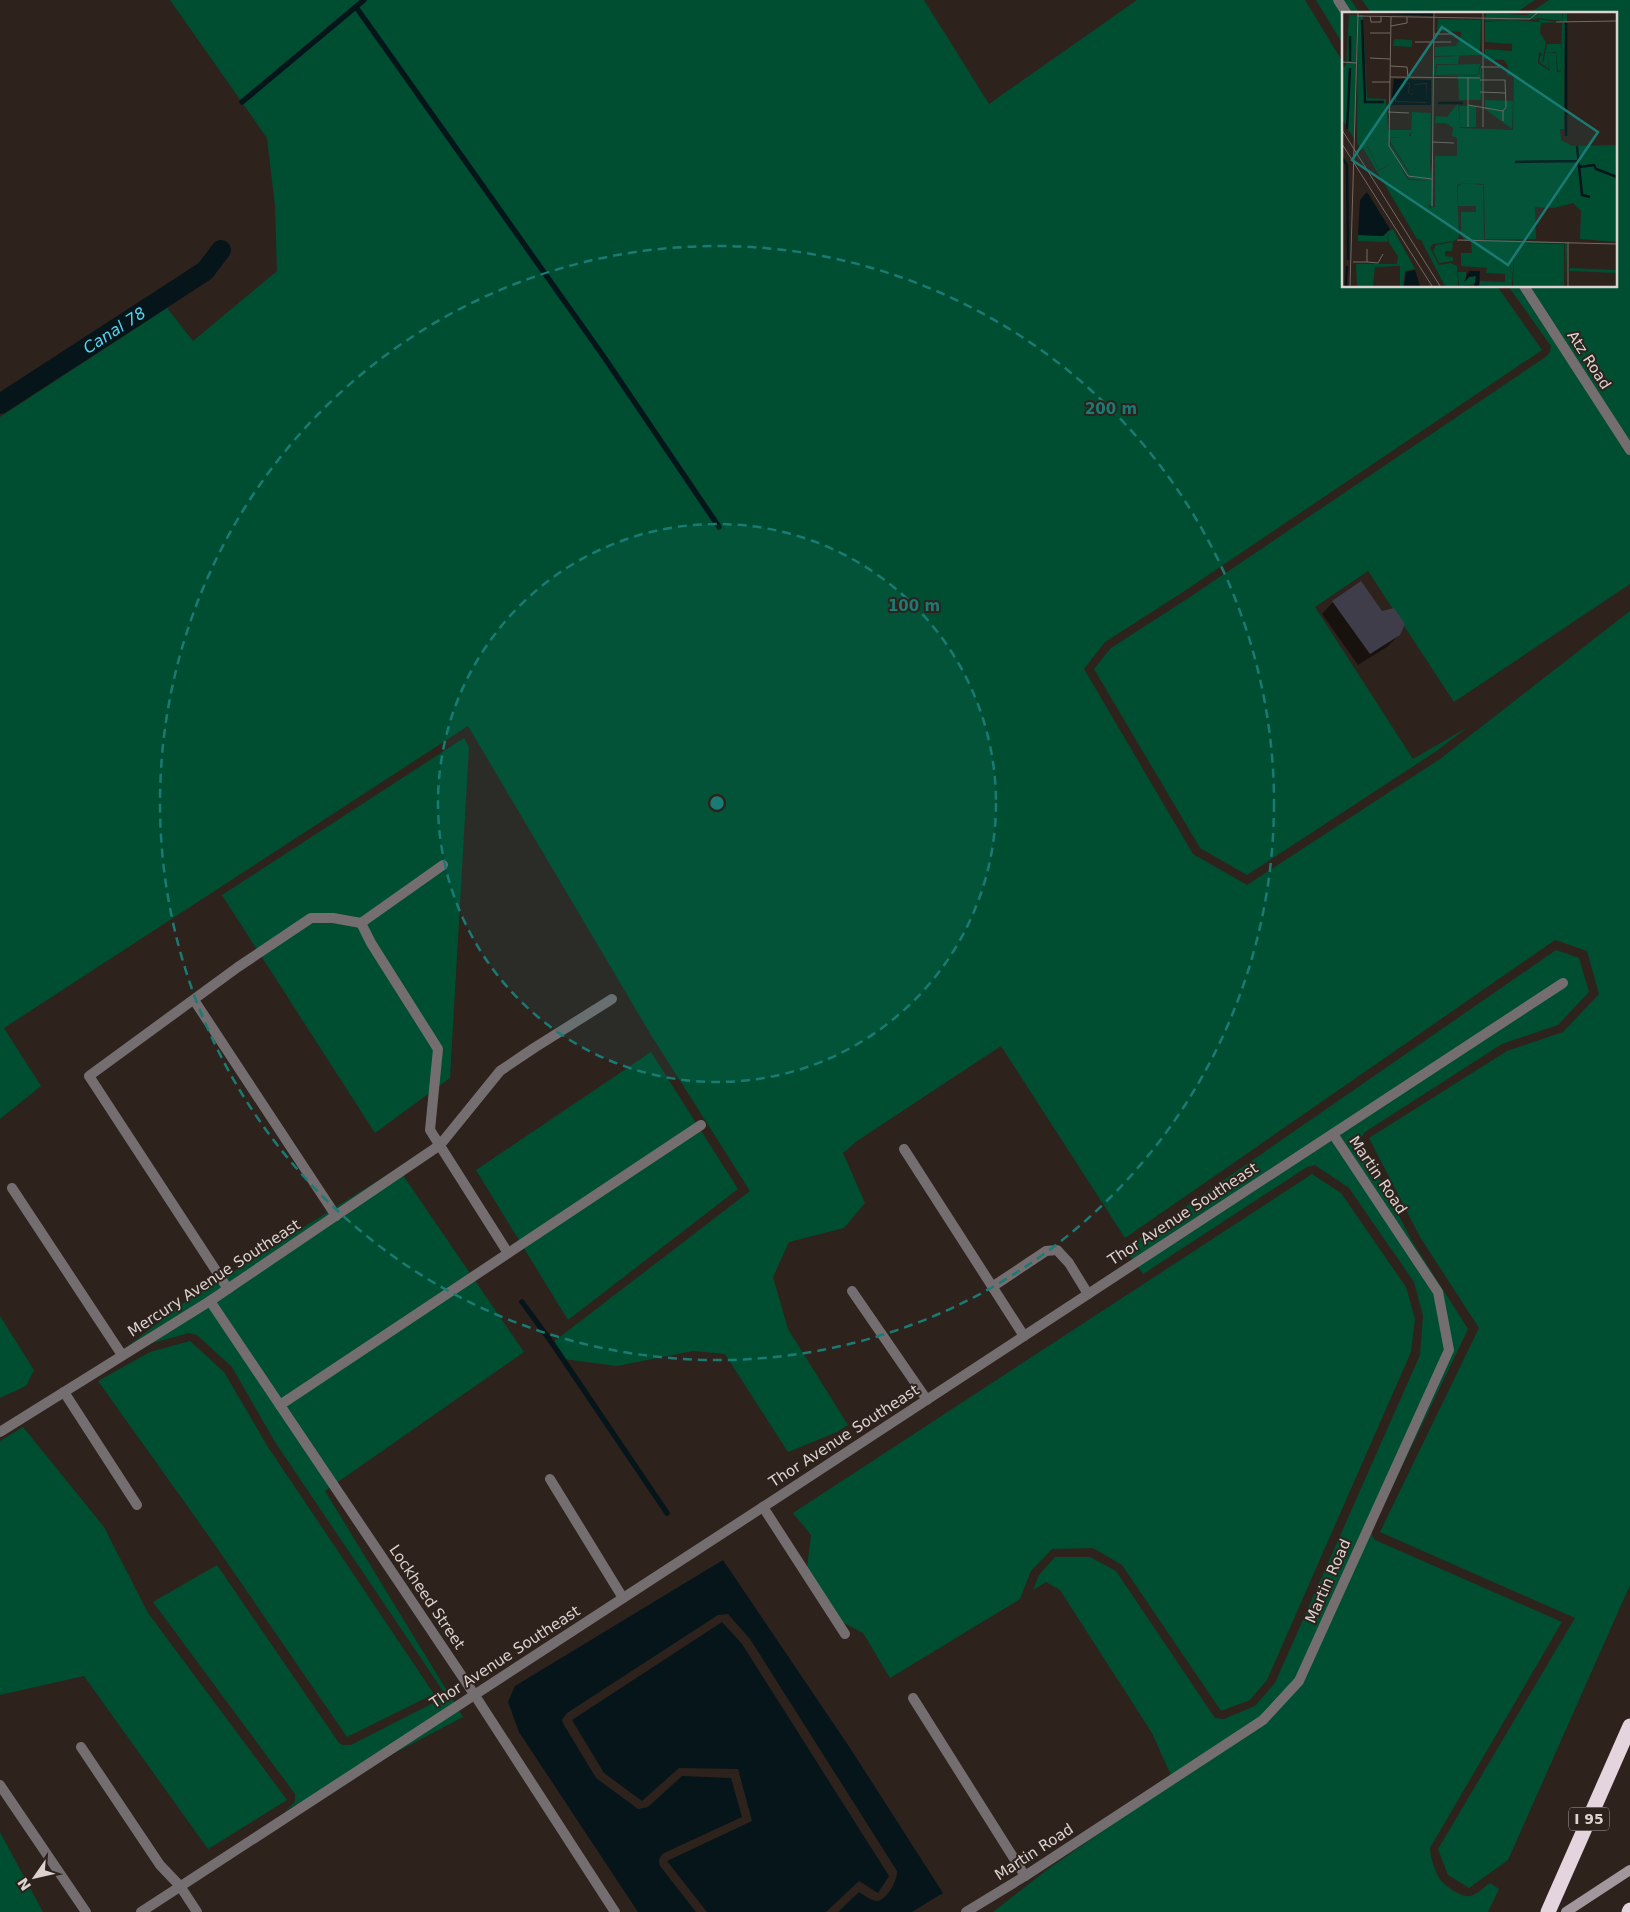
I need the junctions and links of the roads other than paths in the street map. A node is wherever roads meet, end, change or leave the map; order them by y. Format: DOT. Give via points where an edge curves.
graph roads {
  1 [pos="1338,0"];
  2 [pos="1346,12"];
  3 [pos="1525,288"];
  4 [pos="1630,450"];
  5 [pos="443,865"];
  6 [pos="361,923"];
  7 [pos="1563,983"];
  8 [pos="612,999"];
  9 [pos="194,1000"];
  10 [pos="701,1125"];
  11 [pos="1333,1134"];
  12 [pos="440,1145"];
  13 [pos="904,1149"];
  14 [pos="12,1188"];
  15 [pos="336,1216"];
  16 [pos="508,1252"];
  17 [pos="992,1287"];
  18 [pos="228,1289"];
  19 [pos="852,1291"];
  20 [pos="1088,1294"];
  21 [pos="210,1301"];
  22 [pos="1024,1336"];
  23 [pos="122,1355"];
  24 [pos="64,1392"];
  25 [pos="927,1400"];
  26 [pos="280,1405"];
  27 [pos="0,1432"];
  28 [pos="550,1479"];
  29 [pos="138,1505"];
  30 [pos="763,1507"];
  31 [pos="623,1598"];
  32 [pos="844,1634"];
  33 [pos="474,1694"];
  34 [pos="913,1698"];
  35 [pos="1630,1726"];
  36 [pos="81,1747"];
  37 [pos="0,1785"];
  38 [pos="1630,1870"];
  39 [pos="1025,1876"];
  40 [pos="180,1886"];
  41 [pos="613,1911"];
  42 [pos="86,1912"];
  43 [pos="141,1912"];
  44 [pos="197,1912"];
  45 [pos="966,1912"];
  46 [pos="1548,1912"];
  47 [pos="1566,1912"];
  1 -- 2 [label="street"];
  3 -- 4 [label="street, Atz Road"];
  5 -- 6 [label="street"];
  6 -- 9 [label="street" via="311,918"];
  6 -- 12 [label="street" via="438,1049 430,1130"];
  7 -- 11 [label="street, Thor Avenue Southeast"];
  8 -- 12 [label="street, Mercury Avenue Southeast" via="500,1071"];
  9 -- 15 [label="street"];
  9 -- 18 [label="street" via="89,1076"];
  10 -- 16 [label="street"];
  11 -- 20 [label="street, Thor Avenue Southeast"];
  11 -- 39 [label="street, Martin Road" via="1438,1292 1449,1350 1300,1681 1263,1720"];
  12 -- 15 [label="street, Mercury Avenue Southeast"];
  12 -- 16 [label="street"];
  13 -- 17 [label="street"];
  14 -- 23 [label="street"];
  15 -- 18 [label="street, Mercury Avenue Southeast"];
  16 -- 26 [label="street"];
  17 -- 20 [label="street" via="1046,1251 1057,1250 1070,1263"];
  17 -- 22 [label="street"];
  18 -- 21 [label="street, Mercury Avenue Southeast"];
  19 -- 25 [label="street"];
  20 -- 22 [label="street, Thor Avenue Southeast"];
  21 -- 23 [label="street, Mercury Avenue Southeast"];
  21 -- 26 [label="street, Lockheed Street"];
  22 -- 25 [label="street, Thor Avenue Southeast"];
  23 -- 24 [label="street, Mercury Avenue Southeast"];
  24 -- 27 [label="street, Mercury Avenue Southeast"];
  24 -- 29 [label="street"];
  25 -- 30 [label="street, Thor Avenue Southeast"];
  26 -- 33 [label="street, Lockheed Street"];
  28 -- 31 [label="street"];
  30 -- 31 [label="street, Thor Avenue Southeast"];
  30 -- 32 [label="street"];
  31 -- 33 [label="street, Thor Avenue Southeast"];
  33 -- 40 [label="street, Thor Avenue Southeast"];
  33 -- 41 [label="street, Lockheed Street"];
  34 -- 39 [label="street"];
  35 -- 46 [label="highway, I 95"];
  36 -- 40 [label="street" via="160,1865"];
  37 -- 42 [label="street"];
  38 -- 47 [label="main road"];
  39 -- 45 [label="street, Martin Road"];
  40 -- 43 [label="street, Thor Avenue Southeast"];
  40 -- 44 [label="street"];
}
